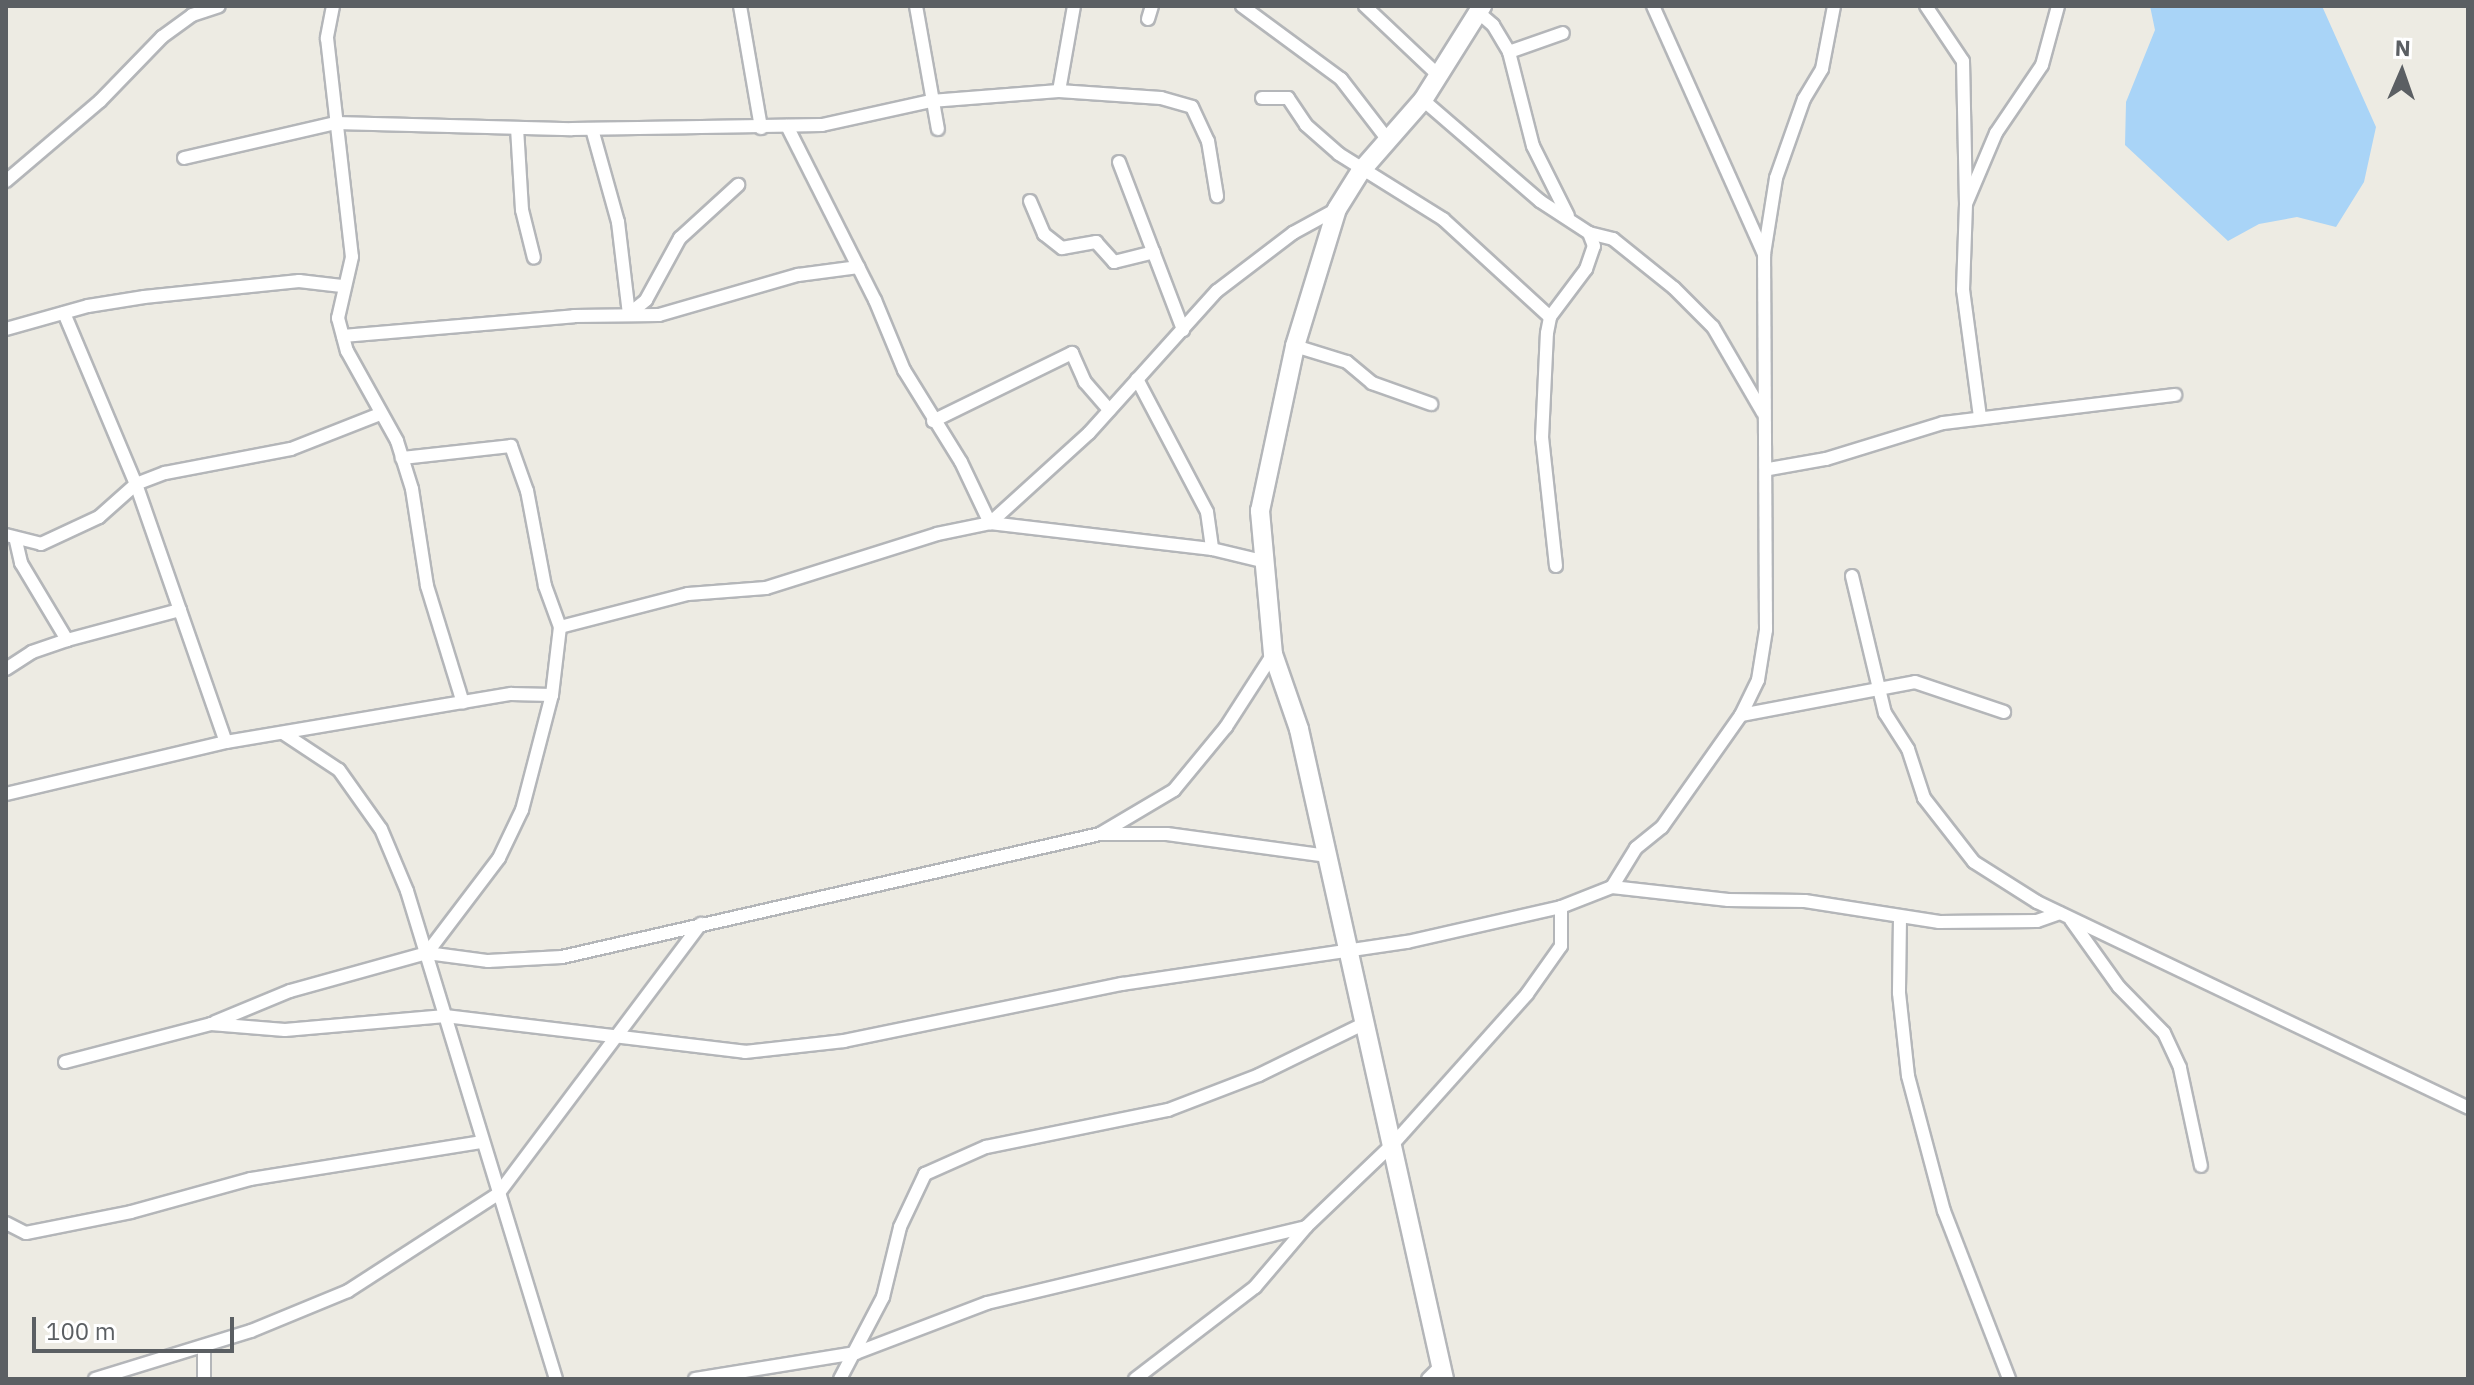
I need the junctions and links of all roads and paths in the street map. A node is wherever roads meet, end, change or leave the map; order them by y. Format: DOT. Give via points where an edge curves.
graph roads {
  1 [pos="219,6"];
  2 [pos="333,6"];
  3 [pos="740,6"];
  4 [pos="916,6"];
  5 [pos="1074,6"];
  6 [pos="1242,6"];
  7 [pos="1365,6"];
  8 [pos="1653,6"];
  9 [pos="1834,6"];
  10 [pos="1926,6"];
  11 [pos="2058,6"];
  12 [pos="1480,9"];
  13 [pos="1563,33"];
  14 [pos="1509,52"];
  15 [pos="1438,75"];
  16 [pos="1059,91"];
  17 [pos="1262,98"];
  18 [pos="1423,100"];
  19 [pos="931,101"];
  20 [pos="336,123"];
  21 [pos="787,126"];
  22 [pos="517,128"];
  23 [pos="761,128"];
  24 [pos="592,129"];
  25 [pos="938,129"];
  26 [pos="1388,140"];
  27 [pos="184,158"];
  28 [pos="1119,162"];
  29 [pos="1360,172"];
  30 [pos="6,181"];
  31 [pos="738,185"];
  32 [pos="1217,196"];
  33 [pos="1030,201"];
  34 [pos="1966,204"];
  35 [pos="1337,209"];
  36 [pos="1568,216"];
  37 [pos="1589,233"];
  38 [pos="1154,252"];
  39 [pos="1764,254"];
  40 [pos="534,258"];
  41 [pos="858,267"];
  42 [pos="342,286"];
  43 [pos="64,313"];
  44 [pos="629,314"];
  45 [pos="1550,317"];
  46 [pos="6,329"];
  47 [pos="1183,330"];
  48 [pos="343,336"];
  49 [pos="1295,346"];
  50 [pos="1137,379"];
  51 [pos="2175,395"];
  52 [pos="1431,404"];
  53 [pos="1109,410"];
  54 [pos="380,414"];
  55 [pos="1980,417"];
  56 [pos="933,421"];
  57 [pos="1768,434"];
  58 [pos="402,458"];
  59 [pos="1769,469"];
  60 [pos="136,484"];
  61 [pos="990,523"];
  62 [pos="11,538"];
  63 [pos="1212,549"];
  64 [pos="1262,561"];
  65 [pos="1556,566"];
  66 [pos="1852,576"];
  67 [pos="180,610"];
  68 [pos="560,627"];
  69 [pos="67,640"];
  70 [pos="1273,654"];
  71 [pos="6,669"];
  72 [pos="1876,686"];
  73 [pos="552,695"];
  74 [pos="463,703"];
  75 [pos="2004,712"];
  76 [pos="1741,715"];
  77 [pos="283,733"];
  78 [pos="226,742"];
  79 [pos="6,794"];
  80 [pos="1100,834"];
  81 [pos="1327,856"];
  82 [pos="1612,887"];
  83 [pos="1561,907"];
  84 [pos="2064,915"];
  85 [pos="1900,918"];
  86 [pos="701,924"];
  87 [pos="1346,952"];
  88 [pos="427,953"];
  89 [pos="445,1016"];
  90 [pos="211,1024"];
  91 [pos="1363,1024"];
  92 [pos="617,1039"];
  93 [pos="65,1062"];
  94 [pos="2468,1108"];
  95 [pos="481,1142"];
  96 [pos="1393,1144"];
  97 [pos="2201,1166"];
  98 [pos="498,1194"];
  99 [pos="6,1223"];
  100 [pos="1306,1227"];
  101 [pos="204,1346"];
  102 [pos="856,1353"];
  103 [pos="1438,1375"];
  104 [pos="95,1379"];
  105 [pos="204,1379"];
  106 [pos="556,1379"];
  107 [pos="695,1379"];
  108 [pos="840,1379"];
  109 [pos="1135,1379"];
  110 [pos="2009,1379"];
  1 -- 30 [label="street" via="192,15 162,37 100,101"];
  2 -- 20 [label="street" via="327,38"];
  3 -- 23 [label="street"];
  4 -- 19 [label="street"];
  5 -- 16 [label="street"];
  6 -- 26 [label="street" via="1341,79"];
  7 -- 15 [label="street"];
  8 -- 39 [label="street"];
  9 -- 39 [label="street" via="1822,69 1804,99 1776,178"];
  10 -- 34 [label="street" via="1963,61"];
  11 -- 34 [label="street" via="2042,65 1996,133"];
  12 -- 14 [label="street"];
  12 -- 15 [label="main road"];
  13 -- 14 [label="street"];
  14 -- 36 [label="street" via="1533,146"];
  15 -- 18 [label="main road"];
  16 -- 19 [label="street"];
  16 -- 32 [label="street" via="1161,98 1192,107 1208,141"];
  17 -- 29 [label="street" via="1288,98 1306,125"];
  18 -- 26 [label="main road"];
  18 -- 36 [label="street" via="1540,201"];
  19 -- 21 [label="street" via="822,125"];
  19 -- 25 [label="street"];
  20 -- 22 [label="street" via="384,120"];
  20 -- 27 [label="street"];
  20 -- 42 [label="street" via="352,257"];
  21 -- 23 [label="street"];
  21 -- 41 [label="street"];
  22 -- 24 [label="street"];
  22 -- 40 [label="street" via="522,210"];
  23 -- 24 [label="street"];
  24 -- 44 [label="street" via="618,222"];
  26 -- 29 [label="main road"];
  28 -- 38 [label="street"];
  29 -- 35 [label="main road"];
  29 -- 45 [label="street" via="1443,219"];
  31 -- 44 [label="street" via="680,238 646,300"];
  33 -- 38 [label="street" via="1044,234 1062,248 1096,242 1114,262"];
  34 -- 55 [label="street" via="1963,290"];
  35 -- 47 [label="street" via="1254,259"];
  35 -- 49 [label="main road"];
  36 -- 37 [label="street"];
  37 -- 45 [label="street" via="1594,246 1586,269"];
  37 -- 57 [label="street" via="1613,239 1713,327 1760,401"];
  38 -- 47 [label="street"];
  39 -- 57 [label="street"];
  41 -- 44 [label="street" via="798,275 699,308"];
  41 -- 56 [label="street"];
  42 -- 43 [label="street" via="299,281 144,297"];
  42 -- 48 [label="street" via="338,318"];
  43 -- 46 [label="street"];
  43 -- 60 [label="street"];
  44 -- 48 [label="street"];
  45 -- 65 [label="street" via="1542,438"];
  47 -- 50 [label="street"];
  48 -- 54 [label="street"];
  49 -- 52 [label="street" via="1347,362 1372,383"];
  49 -- 64 [label="main road" via="1266,464 1260,511"];
  50 -- 53 [label="street"];
  50 -- 63 [label="street" via="1207,512"];
  51 -- 55 [label="street"];
  53 -- 56 [label="street" via="1085,382 1072,353"];
  53 -- 61 [label="street"];
  54 -- 58 [label="street"];
  54 -- 60 [label="street" via="291,449 165,473"];
  55 -- 59 [label="street" via="1910,429 1826,459"];
  56 -- 61 [label="street" via="961,462"];
  57 -- 59 [label="street"];
  58 -- 68 [label="street" via="511,446"];
  58 -- 74 [label="street" via="427,586"];
  59 -- 76 [label="street" via="1764,656"];
  60 -- 62 [label="street" via="78,528 41,544"];
  60 -- 67 [label="street"];
  61 -- 63 [label="street"];
  61 -- 68 [label="street" via="937,534 766,588 688,594"];
  62 -- 69 [label="street"];
  63 -- 64 [label="street"];
  64 -- 70 [label="main road"];
  66 -- 72 [label="street"];
  67 -- 69 [label="street"];
  67 -- 78 [label="street"];
  68 -- 73 [label="street"];
  69 -- 71 [label="street" via="32,652"];
  70 -- 80 [label="street" via="1226,727 1174,790"];
  70 -- 81 [label="main road" via="1299,729"];
  72 -- 75 [label="street" via="1915,682"];
  72 -- 76 [label="street"];
  72 -- 84 [label="street" via="1885,713 1908,749 1924,798 1952,837 1986,870"];
  73 -- 74 [label="street" via="511,694"];
  73 -- 88 [label="street" via="522,810 499,858"];
  74 -- 77 [label="street"];
  76 -- 82 [label="street" via="1662,827 1636,848"];
  77 -- 78 [label="street"];
  77 -- 88 [label="street" via="339,770 381,829"];
  78 -- 79 [label="street"];
  80 -- 81 [label="street" via="1167,834"];
  80 -- 86 [label="street"];
  81 -- 87 [label="main road"];
  82 -- 83 [label="street"];
  82 -- 85 [label="street" via="1728,900 1805,901"];
  83 -- 87 [label="street"];
  83 -- 96 [label="street" via="1561,946 1527,994"];
  84 -- 85 [label="street" via="2037,921"];
  84 -- 94 [label="street"];
  84 -- 97 [label="street" via="2119,987 2164,1033 2180,1068"];
  85 -- 110 [label="street" via="1899,993 1908,1076 1944,1211"];
  86 -- 88 [label="street" via="562,957 488,961"];
  86 -- 92 [label="street"];
  87 -- 91 [label="main road"];
  87 -- 92 [label="street" via="1122,984 816,1044 745,1052"];
  88 -- 89 [label="street"];
  88 -- 90 [label="street" via="290,991"];
  89 -- 90 [label="street" via="285,1030"];
  89 -- 92 [label="street"];
  89 -- 95 [label="street"];
  90 -- 93 [label="street"];
  91 -- 96 [label="main road"];
  91 -- 102 [label="street" via="1259,1075 1168,1110 986,1147 925,1174 900,1227 883,1297"];
  92 -- 98 [label="street" via="550,1119"];
  95 -- 98 [label="street"];
  95 -- 99 [label="street" via="251,1179 131,1212 26,1233"];
  96 -- 100 [label="street"];
  96 -- 103 [label="main road"];
  98 -- 101 [label="street" via="348,1291"];
  98 -- 106 [label="street"];
  100 -- 102 [label="street" via="987,1303"];
  100 -- 109 [label="street" via="1255,1287"];
  101 -- 104 [label="street"];
  101 -- 105 [label="street"];
  102 -- 107 [label="street"];
  102 -- 108 [label="street"];
}
